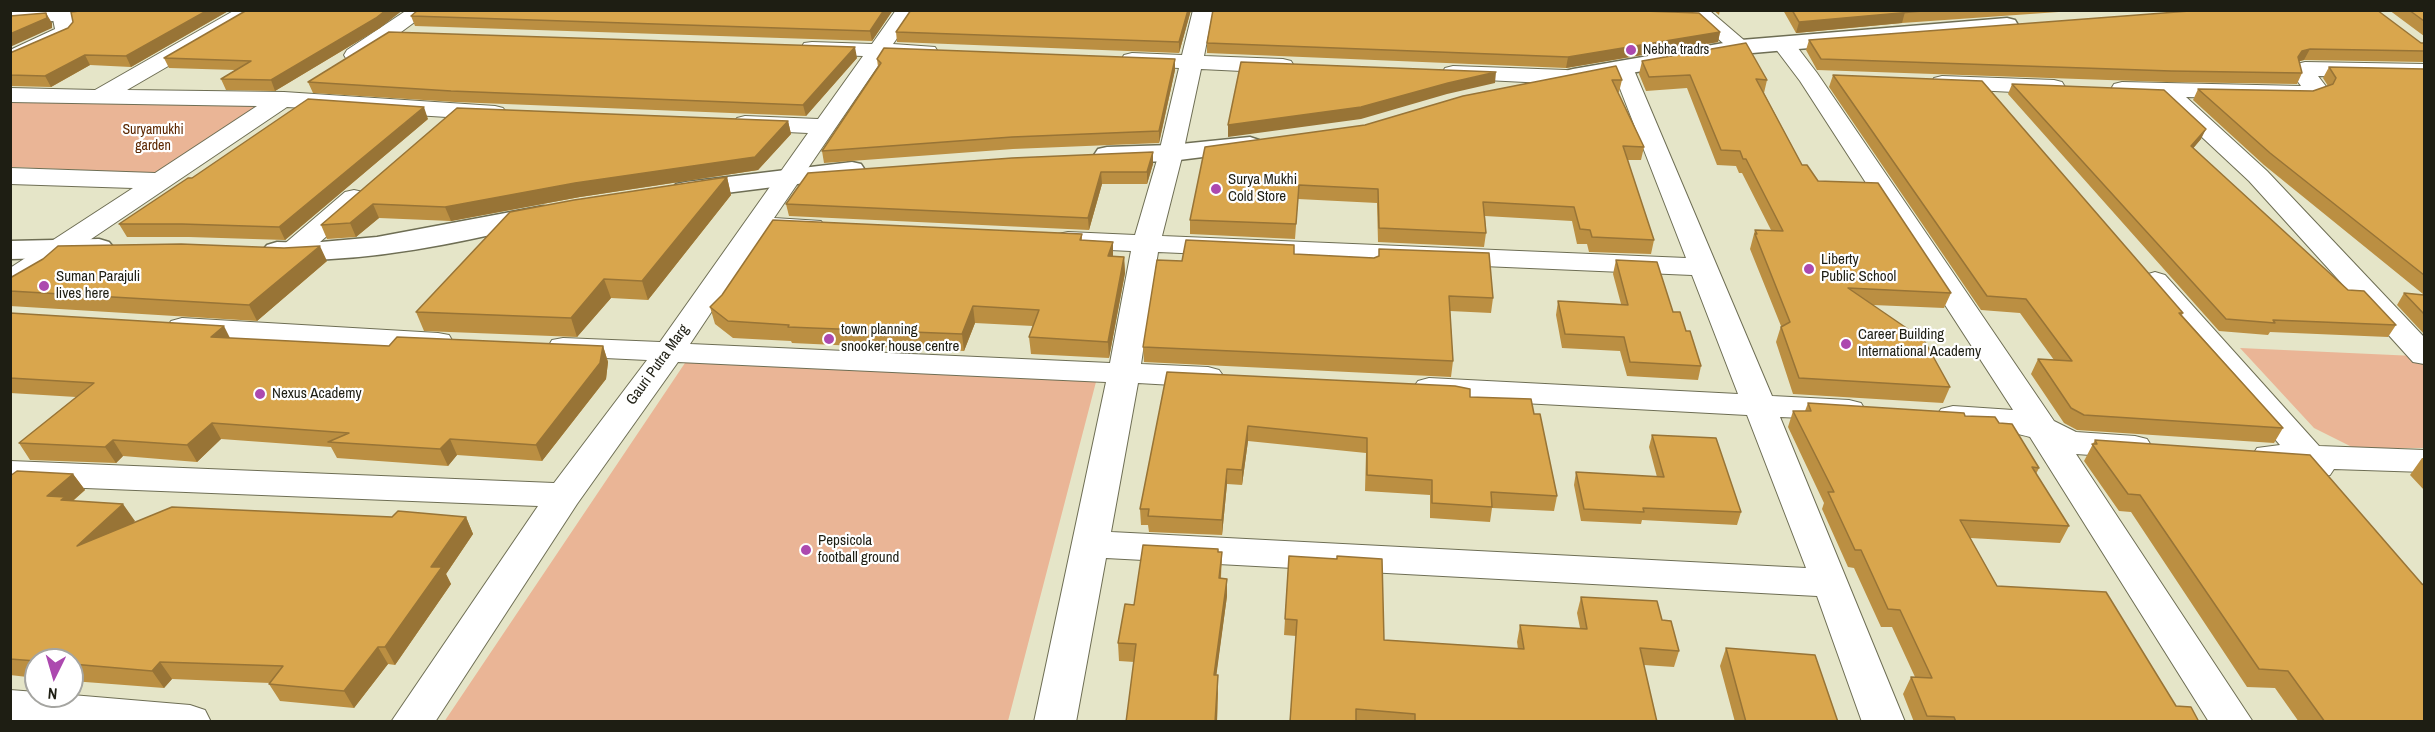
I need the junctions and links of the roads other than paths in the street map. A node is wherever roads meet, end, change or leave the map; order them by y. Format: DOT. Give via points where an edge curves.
graph roads {
  1 [pos="125,10"];
  2 [pos="251,10"];
  3 [pos="422,10"];
  4 [pos="907,10"];
  5 [pos="1203,10"];
  6 [pos="64,12"];
  7 [pos="1642,13"];
  8 [pos="10,18"];
  9 [pos="2032,24"];
  10 [pos="388,34"];
  11 [pos="423,36"];
  12 [pos="1783,44"];
  13 [pos="786,47"];
  14 [pos="1741,47"];
  15 [pos="880,50"];
  16 [pos="951,53"];
  17 [pos="10,59"];
  18 [pos="1107,59"];
  19 [pos="1191,63"];
  20 [pos="1304,67"];
  21 [pos="1623,68"];
  22 [pos="2424,71"];
  23 [pos="1429,72"];
  24 [pos="1566,77"];
  25 [pos="1926,82"];
  26 [pos="1984,84"];
  27 [pos="2075,87"];
  28 [pos="2097,88"];
  29 [pos="2166,91"];
  30 [pos="10,95"];
  31 [pos="101,96"];
  32 [pos="1467,98"];
  33 [pos="281,100"];
  34 [pos="455,111"];
  35 [pos="2007,111"];
  36 [pos="514,113"];
  37 [pos="723,122"];
  38 [pos="825,126"];
  39 [pos="428,134"];
  40 [pos="1273,142"];
  41 [pos="1171,153"];
  42 [pos="1081,156"];
  43 [pos="881,168"];
  44 [pos="10,176"];
  45 [pos="789,176"];
  46 [pos="160,181"];
  47 [pos="373,181"];
  48 [pos="660,194"];
  49 [pos="568,210"];
  50 [pos="755,225"];
  51 [pos="838,229"];
  52 [pos="1040,238"];
  53 [pos="1146,243"];
  54 [pos="60,248"];
  55 [pos="118,248"];
  56 [pos="10,250"];
  57 [pos="258,251"];
  58 [pos="292,252"];
  59 [pos="2139,262"];
  60 [pos="1702,267"];
  61 [pos="10,281"];
  62 [pos="152,326"];
  63 [pos="469,344"];
  64 [pos="540,346"];
  65 [pos="669,352"];
  66 [pos="2424,355"];
  67 [pos="1124,373"];
  68 [pos="1232,378"];
  69 [pos="1399,387"];
  70 [pos="1757,404"];
  71 [pos="1883,412"];
  72 [pos="1918,414"];
  73 [pos="2042,429"];
  74 [pos="2162,449"];
  75 [pos="2242,454"];
  76 [pos="2310,459"];
  77 [pos="2424,461"];
  78 [pos="10,473"];
  79 [pos="2333,485"];
  80 [pos="564,495"];
  81 [pos="1090,544"];
  82 [pos="1831,583"];
  83 [pos="10,707"];
  84 [pos="190,722"];
  85 [pos="412,722"];
  86 [pos="1054,722"];
  87 [pos="1884,722"];
  88 [pos="2232,722"];
  1 -- 6 [label="main road"];
  2 -- 31 [label="street"];
  3 -- 10 [label="street"];
  4 -- 15 [label="street, Gauri Putra Marg"];
  5 -- 19 [label="street"];
  6 -- 8 [label="main road"];
  6 -- 17 [label="street" via="66,32"];
  7 -- 14 [label="street" via="1703,15"];
  9 -- 12 [label="main road"];
  10 -- 11 [label="street"];
  10 -- 33 [label="street"];
  12 -- 14 [label="main road"];
  12 -- 73 [label="street" via="1821,79"];
  13 -- 15 [label="street"];
  14 -- 21 [label="main road"];
  15 -- 16 [label="street"];
  15 -- 38 [label="street, Gauri Putra Marg"];
  18 -- 19 [label="street"];
  19 -- 20 [label="street"];
  19 -- 41 [label="street"];
  21 -- 24 [label="main road"];
  21 -- 60 [label="street"];
  22 -- 29 [label="street" via="2305,69 2307,79 2317,89 2307,93"];
  23 -- 24 [label="street"];
  24 -- 32 [label="main road"];
  25 -- 26 [label="street"];
  26 -- 27 [label="street"];
  26 -- 35 [label="street"];
  28 -- 29 [label="street"];
  29 -- 66 [label="street" via="2258,176"];
  30 -- 31 [label="street"];
  31 -- 33 [label="street"];
  33 -- 34 [label="street"];
  33 -- 46 [label="street"];
  34 -- 36 [label="street"];
  34 -- 39 [label="street"];
  37 -- 38 [label="street"];
  38 -- 45 [label="street, Gauri Putra Marg"];
  40 -- 41 [label="main road"];
  41 -- 42 [label="main road"];
  41 -- 53 [label="street"];
  43 -- 45 [label="main road"];
  44 -- 46 [label="street"];
  45 -- 48 [label="main road"];
  45 -- 50 [label="street, Gauri Putra Marg"];
  46 -- 54 [label="street"];
  47 -- 58 [label="street"];
  49 -- 58 [label="main road" via="398,242"];
  50 -- 51 [label="street"];
  50 -- 65 [label="street, Gauri Putra Marg"];
  52 -- 53 [label="street"];
  53 -- 60 [label="street"];
  53 -- 67 [label="street"];
  54 -- 55 [label="main road"];
  54 -- 56 [label="main road"];
  54 -- 61 [label="street"];
  57 -- 58 [label="main road"];
  59 -- 76 [label="street"];
  60 -- 70 [label="street"];
  62 -- 63 [label="street"];
  64 -- 65 [label="street"];
  65 -- 67 [label="street"];
  65 -- 80 [label="street, Gauri Putra Marg"];
  67 -- 68 [label="street"];
  67 -- 81 [label="street"];
  69 -- 70 [label="street"];
  70 -- 71 [label="street"];
  70 -- 82 [label="street"];
  72 -- 73 [label="street" via="2010,420"];
  73 -- 74 [label="street" via="2070,443"];
  73 -- 88 [label="street"];
  75 -- 76 [label="street"];
  76 -- 77 [label="street"];
  76 -- 79 [label="street"];
  78 -- 80 [label="street"];
  80 -- 85 [label="street, Gauri Putra Marg"];
  81 -- 82 [label="street"];
  81 -- 86 [label="street"];
  82 -- 87 [label="street"];
  83 -- 84 [label="street"];
}
